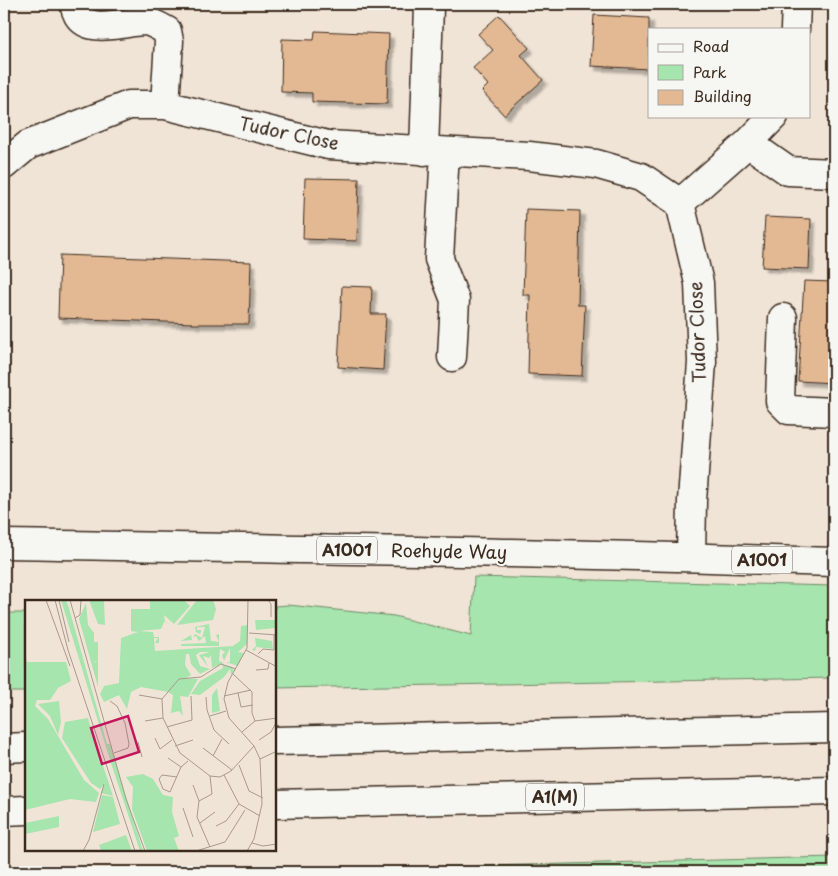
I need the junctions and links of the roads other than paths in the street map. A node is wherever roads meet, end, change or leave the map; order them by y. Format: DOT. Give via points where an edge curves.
graph roads {
  1 [pos="74,4"];
  2 [pos="427,4"];
  3 [pos="796,4"];
  4 [pos="795,28"];
  5 [pos="165,105"];
  6 [pos="772,118"];
  7 [pos="748,143"];
  8 [pos="435,151"];
  9 [pos="4,165"];
  10 [pos="834,173"];
  11 [pos="680,203"];
  12 [pos="783,318"];
  13 [pos="452,357"];
  14 [pos="834,412"];
  15 [pos="4,544"];
  16 [pos="691,557"];
  17 [pos="834,562"];
  18 [pos="834,728"];
  19 [pos="276,741"];
  20 [pos="25,747"];
  21 [pos="4,748"];
  22 [pos="834,790"];
  23 [pos="276,804"];
  24 [pos="25,810"];
  25 [pos="4,811"];
  1 -- 5 [label="main road" via="82,20 93,26 146,21 166,30 169,40"];
  2 -- 8 [label="main road"];
  3 -- 4 [label="main road"];
  5 -- 8 [label="main road, Tudor Close" via="328,145"];
  5 -- 9 [label="main road, Tudor Close" via="129,105 28,145"];
  6 -- 7 [label="main road"];
  7 -- 10 [label="main road" via="788,171"];
  7 -- 11 [label="main road"];
  8 -- 11 [label="main road, Tudor Close" via="529,156 596,164 641,177"];
  8 -- 13 [label="main road" via="439,259 455,300"];
  11 -- 16 [label="main road, Tudor Close" via="699,283 702,362"];
  12 -- 14 [label="main road" via="780,401 789,410"];
  15 -- 16 [label="main road, Roehyde Way / A1001"];
  16 -- 17 [label="main road, Roehyde Way / A1001"];
  18 -- 19 [label="main road"];
  20 -- 21 [label="main road"];
  22 -- 23 [label="main road, A1(M)"];
  24 -- 25 [label="main road"];
}
